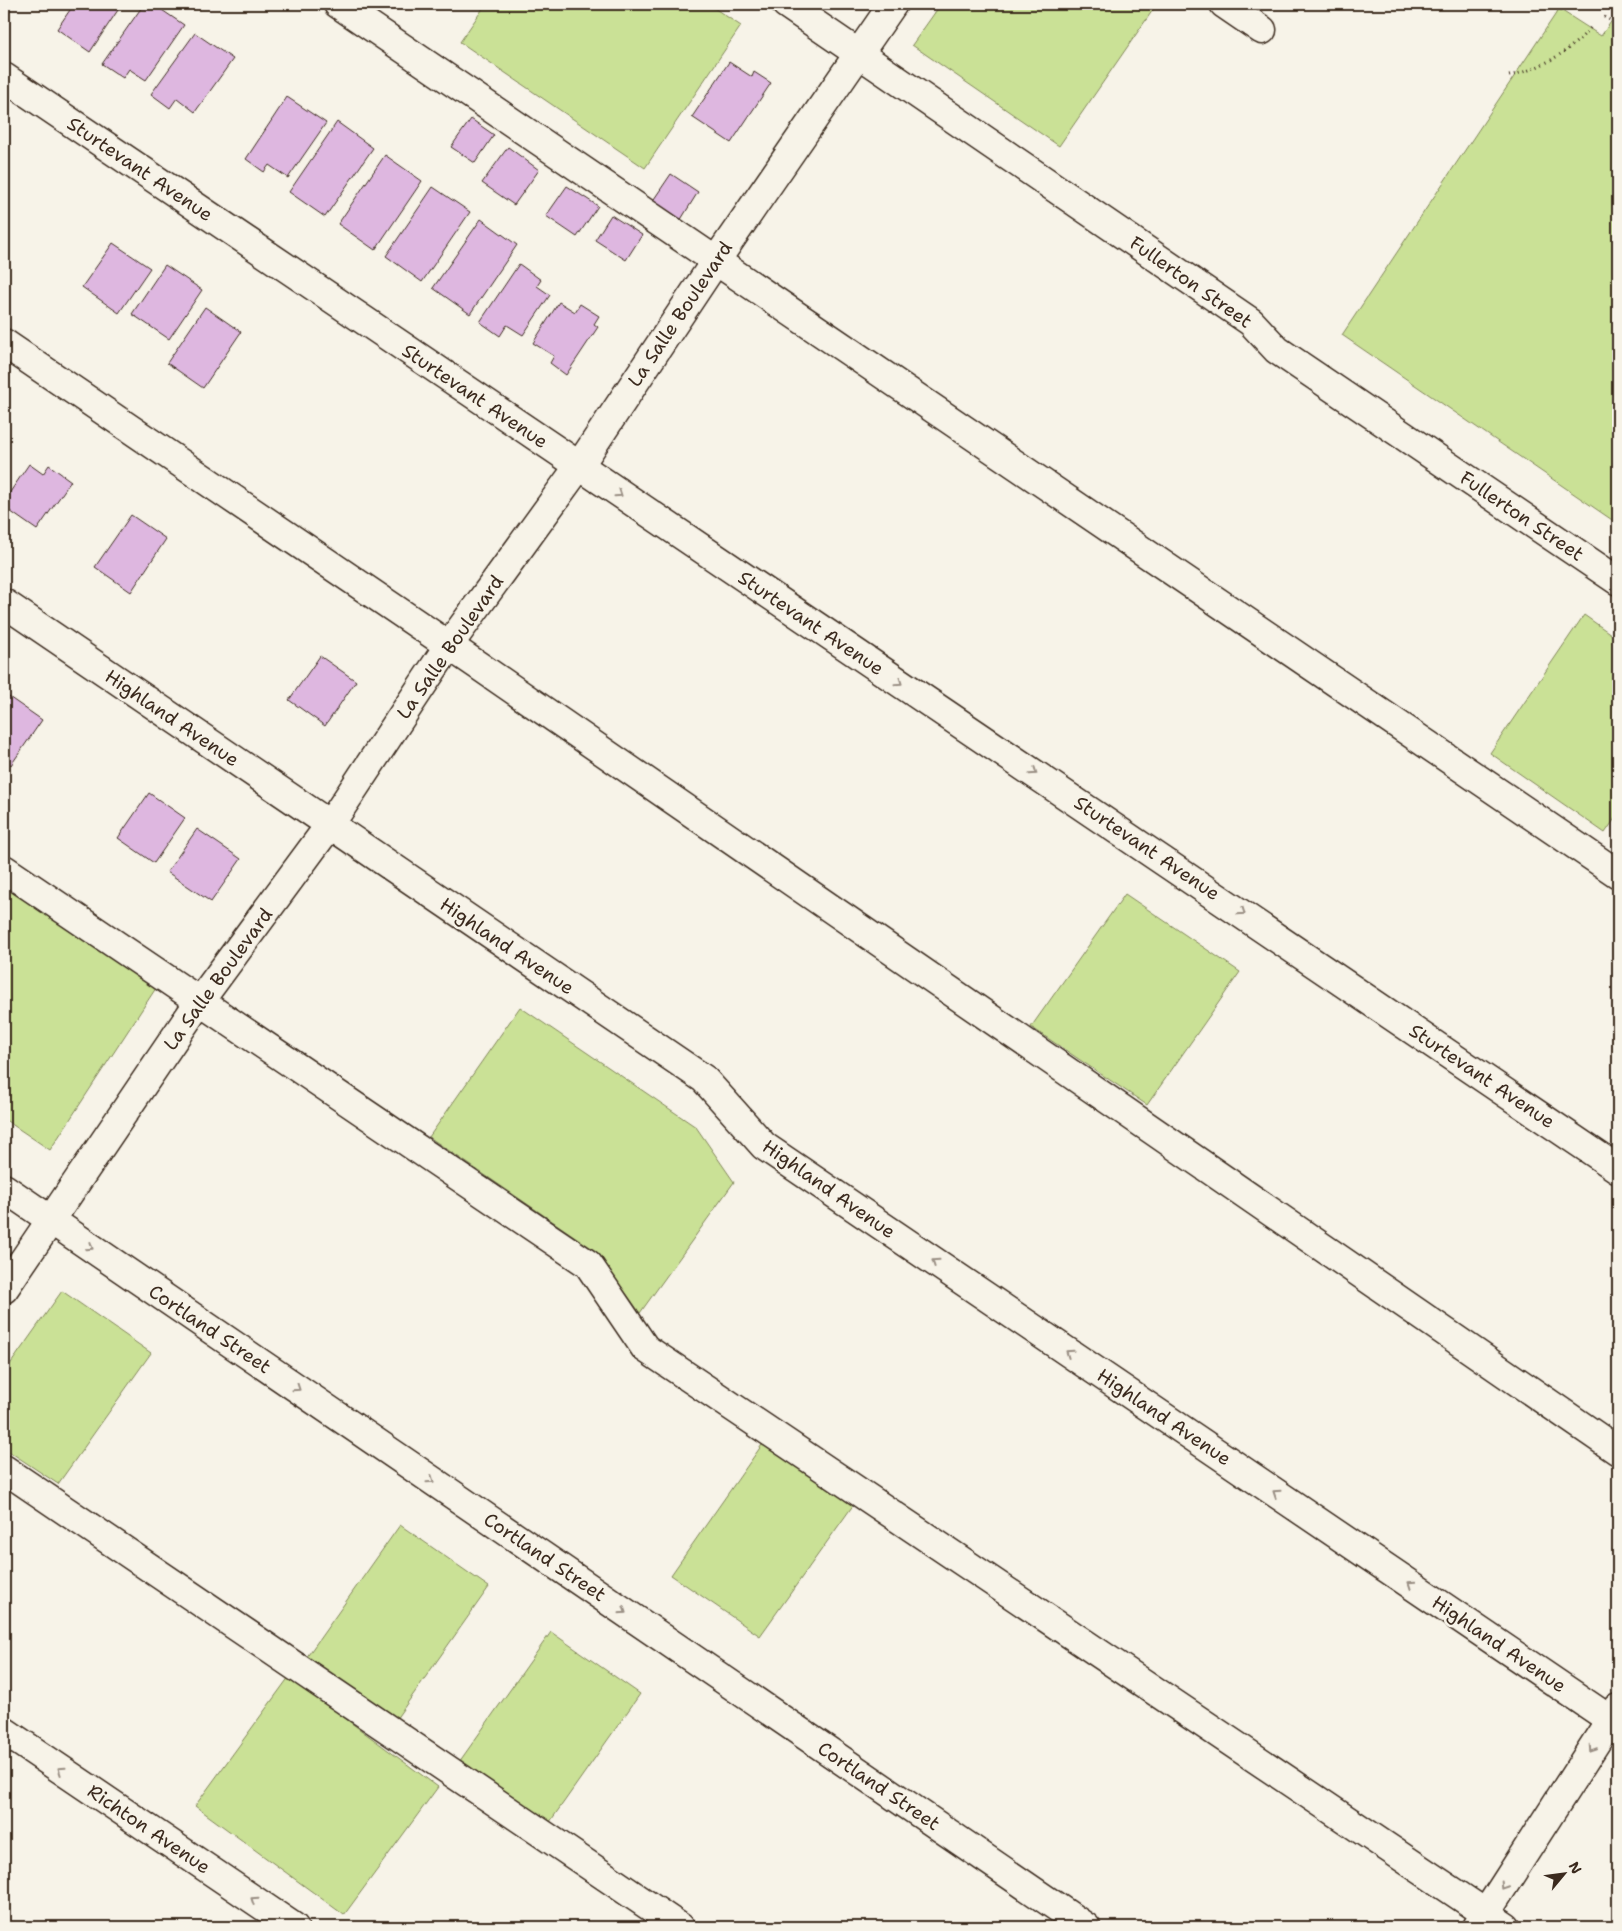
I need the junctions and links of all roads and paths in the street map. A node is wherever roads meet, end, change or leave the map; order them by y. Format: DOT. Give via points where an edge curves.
graph roads {
  1 [pos="338,4"];
  2 [pos="786,4"];
  3 [pos="893,4"];
  4 [pos="1224,4"];
  5 [pos="1604,17"];
  6 [pos="1618,24"];
  7 [pos="1593,25"];
  8 [pos="1262,30"];
  9 [pos="859,53"];
  10 [pos="1509,76"];
  11 [pos="4,77"];
  12 [pos="715,262"];
  13 [pos="4,343"];
  14 [pos="579,466"];
  15 [pos="1618,581"];
  16 [pos="4,603"];
  17 [pos="449,645"];
  18 [pos="329,826"];
  19 [pos="4,868"];
  20 [pos="1618,874"];
  21 [pos="199,1002"];
  22 [pos="1618,1169"];
  23 [pos="4,1188"];
  24 [pos="50,1219"];
  25 [pos="4,1289"];
  26 [pos="1618,1451"];
  27 [pos="4,1469"];
  28 [pos="1616,1717"];
  29 [pos="4,1731"];
  30 [pos="1490,1923"];
  31 [pos="294,1927"];
  32 [pos="680,1927"];
  33 [pos="1086,1927"];
  1 -- 12 [label="street"];
  2 -- 9 [label="street, Fullerton Street"];
  3 -- 9 [label="street, La Salle Boulevard"];
  4 -- 8 [label="street"];
  5 -- 6 [label="path"];
  7 -- 10 [label="path" via="1562,54"];
  9 -- 12 [label="street, La Salle Boulevard"];
  9 -- 15 [label="street, Fullerton Street" via="1251,322 1277,350"];
  11 -- 14 [label="street, Sturtevant Avenue"];
  12 -- 14 [label="street, La Salle Boulevard"];
  12 -- 20 [label="street"];
  13 -- 17 [label="street"];
  14 -- 17 [label="street, La Salle Boulevard"];
  14 -- 22 [label="street, Sturtevant Avenue, one-way"];
  16 -- 18 [label="street, Highland Avenue"];
  17 -- 18 [label="street, La Salle Boulevard"];
  17 -- 26 [label="street"];
  18 -- 21 [label="street, La Salle Boulevard"];
  28 -- 18 [label="street, Highland Avenue, one-way" via="764,1146 704,1080"];
  19 -- 21 [label="street"];
  21 -- 24 [label="street, La Salle Boulevard"];
  21 -- 30 [label="street" via="588,1264 645,1348"];
  23 -- 24 [label="street, Cortland Street"];
  24 -- 25 [label="street, La Salle Boulevard"];
  24 -- 33 [label="street, Cortland Street, one-way"];
  27 -- 32 [label="street"];
  28 -- 30 [label="street, one-way"];
  31 -- 29 [label="street, Richton Avenue, one-way"];
}
